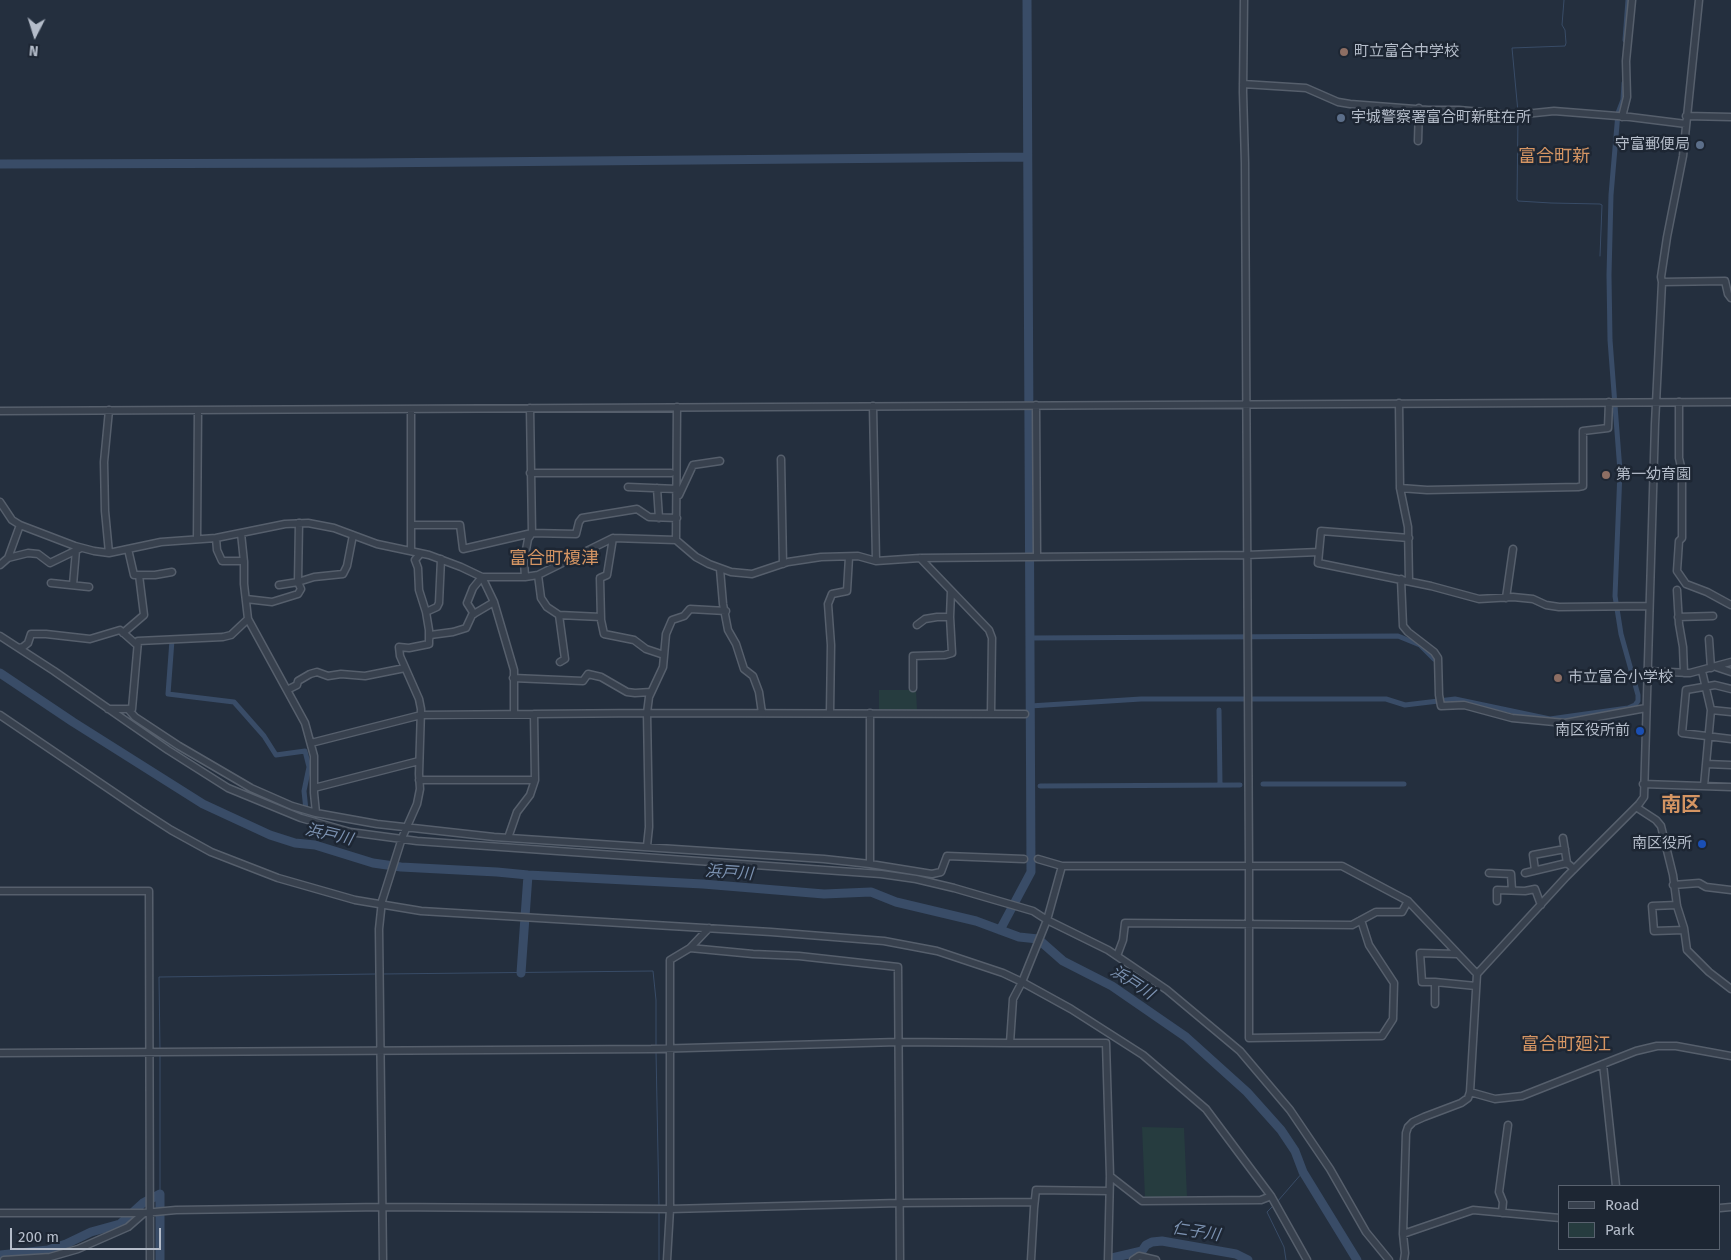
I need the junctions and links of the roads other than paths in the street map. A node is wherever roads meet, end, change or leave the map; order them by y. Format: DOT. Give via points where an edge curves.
graph roads {
  1 [pos="1632,0"];
  2 [pos="1699,0"];
  3 [pos="1244,2"];
  4 [pos="1243,84"];
  5 [pos="1419,108"];
  6 [pos="1686,116"];
  7 [pos="1731,116"];
  8 [pos="1619,117"];
  9 [pos="1686,124"];
  10 [pos="1418,140"];
  11 [pos="1662,284"];
  12 [pos="1731,298"];
  13 [pos="1610,402"];
  14 [pos="1656,402"];
  15 [pos="1679,402"];
  16 [pos="1731,402"];
  17 [pos="1399,403"];
  18 [pos="1246,404"];
  19 [pos="1035,405"];
  20 [pos="873,406"];
  21 [pos="678,407"];
  22 [pos="530,408"];
  23 [pos="411,409"];
  24 [pos="110,410"];
  25 [pos="198,410"];
  26 [pos="0,411"];
  27 [pos="781,459"];
  28 [pos="720,461"];
  29 [pos="530,473"];
  30 [pos="671,473"];
  31 [pos="628,487"];
  32 [pos="657,488"];
  33 [pos="1400,488"];
  34 [pos="677,489"];
  35 [pos="677,499"];
  36 [pos="0,502"];
  37 [pos="659,518"];
  38 [pos="677,518"];
  39 [pos="299,523"];
  40 [pos="20,524"];
  41 [pos="411,525"];
  42 [pos="532,533"];
  43 [pos="241,534"];
  44 [pos="353,535"];
  45 [pos="216,538"];
  46 [pos="613,538"];
  47 [pos="1408,538"];
  48 [pos="197,539"];
  49 [pos="676,540"];
  50 [pos="79,549"];
  51 [pos="1513,549"];
  52 [pos="128,550"];
  53 [pos="410,551"];
  54 [pos="1319,552"];
  55 [pos="109,553"];
  56 [pos="420,554"];
  57 [pos="1247,555"];
  58 [pos="1035,556"];
  59 [pos="849,557"];
  60 [pos="8,558"];
  61 [pos="920,558"];
  62 [pos="441,559"];
  63 [pos="244,561"];
  64 [pos="876,561"];
  65 [pos="783,564"];
  66 [pos="0,565"];
  67 [pos="720,569"];
  68 [pos="172,572"];
  69 [pos="139,575"];
  70 [pos="538,575"];
  71 [pos="482,577"];
  72 [pos="526,577"];
  73 [pos="1401,579"];
  74 [pos="1409,581"];
  75 [pos="298,582"];
  76 [pos="51,583"];
  77 [pos="279,585"];
  78 [pos="73,586"];
  79 [pos="89,587"];
  80 [pos="1677,590"];
  81 [pos="951,591"];
  82 [pos="1506,598"];
  83 [pos="246,599"];
  84 [pos="494,602"];
  85 [pos="1731,605"];
  86 [pos="1649,606"];
  87 [pos="726,611"];
  88 [pos="426,612"];
  89 [pos="474,614"];
  90 [pos="559,615"];
  91 [pos="1713,616"];
  92 [pos="601,617"];
  93 [pos="950,617"];
  94 [pos="1678,617"];
  95 [pos="248,619"];
  96 [pos="916,625"];
  97 [pos="123,633"];
  98 [pos="0,636"];
  99 [pos="1709,639"];
  100 [pos="429,644"];
  101 [pos="137,645"];
  102 [pos="19,648"];
  103 [pos="664,655"];
  104 [pos="560,662"];
  105 [pos="1731,662"];
  106 [pos="1714,667"];
  107 [pos="405,668"];
  108 [pos="1647,671"];
  109 [pos="1702,671"];
  110 [pos="1731,672"];
  111 [pos="1684,673"];
  112 [pos="514,678"];
  113 [pos="1706,687"];
  114 [pos="913,688"];
  115 [pos="1731,689"];
  116 [pos="287,690"];
  117 [pos="651,692"];
  118 [pos="1646,708"];
  119 [pos="107,709"];
  120 [pos="128,709"];
  121 [pos="1711,710"];
  122 [pos="647,712"];
  123 [pos="762,712"];
  124 [pos="830,712"];
  125 [pos="1731,712"];
  126 [pos="870,713"];
  127 [pos="991,713"];
  128 [pos="514,714"];
  129 [pos="534,714"];
  130 [pos="1025,714"];
  131 [pos="0,715"];
  132 [pos="421,715"];
  133 [pos="1708,737"];
  134 [pos="1731,739"];
  135 [pos="311,743"];
  136 [pos="419,760"];
  137 [pos="1706,764"];
  138 [pos="1731,765"];
  139 [pos="419,780"];
  140 [pos="535,780"];
  141 [pos="1704,786"];
  142 [pos="1731,787"];
  143 [pos="314,788"];
  144 [pos="1643,788"];
  145 [pos="1636,807"];
  146 [pos="316,813"];
  147 [pos="406,828"];
  148 [pos="402,838"];
  149 [pos="508,838"];
  150 [pos="1563,838"];
  151 [pos="648,846"];
  152 [pos="1565,849"];
  153 [pos="1024,859"];
  154 [pos="1038,859"];
  155 [pos="1567,863"];
  156 [pos="870,864"];
  157 [pos="1062,866"];
  158 [pos="1249,866"];
  159 [pos="1574,869"];
  160 [pos="1535,870"];
  161 [pos="1489,873"];
  162 [pos="1525,873"];
  163 [pos="1673,886"];
  164 [pos="1512,890"];
  165 [pos="1731,890"];
  166 [pos="0,891"];
  167 [pos="1408,901"];
  168 [pos="1497,901"];
  169 [pos="381,905"];
  170 [pos="1540,905"];
  171 [pos="1677,905"];
  172 [pos="1047,920"];
  173 [pos="1362,920"];
  174 [pos="1249,923"];
  175 [pos="709,928"];
  176 [pos="1684,930"];
  177 [pos="690,948"];
  178 [pos="1457,954"];
  179 [pos="1117,956"];
  180 [pos="1477,974"];
  181 [pos="1022,982"];
  182 [pos="1435,982"];
  183 [pos="1476,986"];
  184 [pos="1731,989"];
  185 [pos="1435,1004"];
  186 [pos="898,1042"];
  187 [pos="1010,1043"];
  188 [pos="668,1049"];
  189 [pos="380,1050"];
  190 [pos="152,1052"];
  191 [pos="0,1053"];
  192 [pos="1731,1056"];
  193 [pos="1603,1064"];
  194 [pos="1470,1092"];
  195 [pos="1508,1125"];
  196 [pos="1110,1176"];
  197 [pos="1616,1185"];
  198 [pos="1109,1191"];
  199 [pos="1271,1196"];
  200 [pos="1034,1202"];
  201 [pos="899,1203"];
  202 [pos="383,1207"];
  203 [pos="667,1209"];
  204 [pos="150,1212"];
  205 [pos="0,1213"];
  206 [pos="1502,1214"];
  207 [pos="1558,1218"];
  208 [pos="1403,1234"];
  209 [pos="4,1260"];
  210 [pos="150,1260"];
  211 [pos="383,1260"];
  212 [pos="667,1260"];
  213 [pos="900,1260"];
  214 [pos="1030,1260"];
  215 [pos="1108,1260"];
  216 [pos="1133,1260"];
  217 [pos="1156,1260"];
  218 [pos="1307,1260"];
  219 [pos="1389,1260"];
  220 [pos="1404,1260"];
  1 -- 8 [label="street" via="1626,62 1627,97"];
  2 -- 6 [label="street"];
  3 -- 4 [label="street"];
  4 -- 5 [label="street" via="1306,88 1350,104"];
  4 -- 18 [label="street"];
  5 -- 8 [label="street" via="1519,115 1554,111"];
  5 -- 10 [label="street"];
  6 -- 7 [label="street"];
  6 -- 9 [label="street"];
  8 -- 9 [label="street"];
  9 -- 11 [label="street"];
  11 -- 12 [label="street" via="1725,281"];
  11 -- 14 [label="street"];
  13 -- 14 [label="street"];
  13 -- 17 [label="street"];
  13 -- 33 [label="street" via="1608,428 1583,431 1583,486"];
  14 -- 15 [label="street"];
  14 -- 86 [label="street"];
  15 -- 16 [label="street"];
  15 -- 85 [label="street" via="1682,538 1679,541 1677,571 1686,584"];
  17 -- 18 [label="street"];
  17 -- 33 [label="street"];
  18 -- 19 [label="street"];
  18 -- 57 [label="street"];
  19 -- 20 [label="street"];
  19 -- 58 [label="street"];
  20 -- 21 [label="street"];
  20 -- 64 [label="street"];
  21 -- 22 [label="street"];
  21 -- 34 [label="street"];
  22 -- 23 [label="street"];
  22 -- 29 [label="street"];
  23 -- 25 [label="street"];
  23 -- 41 [label="street"];
  24 -- 25 [label="street"];
  24 -- 26 [label="street"];
  24 -- 55 [label="street" via="104,462"];
  25 -- 48 [label="street"];
  27 -- 65 [label="street"];
  28 -- 35 [label="street" via="692,465"];
  29 -- 30 [label="street"];
  29 -- 42 [label="street"];
  31 -- 32 [label="street"];
  32 -- 34 [label="street"];
  32 -- 37 [label="street"];
  33 -- 47 [label="street"];
  34 -- 35 [label="street"];
  35 -- 38 [label="street"];
  36 -- 40 [label="street" via="12,520"];
  37 -- 38 [label="street"];
  37 -- 42 [label="street" via="649,517 637,509 582,518 576,534"];
  38 -- 49 [label="street"];
  39 -- 43 [label="street"];
  39 -- 44 [label="street" via="334,528"];
  39 -- 75 [label="street"];
  40 -- 50 [label="street"];
  40 -- 60 [label="street"];
  41 -- 42 [label="street" via="460,525 463,549"];
  41 -- 53 [label="street"];
  42 -- 72 [label="street" via="524,561"];
  43 -- 45 [label="street"];
  43 -- 63 [label="street"];
  44 -- 53 [label="street"];
  44 -- 75 [label="street" via="343,574"];
  45 -- 48 [label="street"];
  45 -- 63 [label="street" via="222,561"];
  46 -- 49 [label="street"];
  46 -- 70 [label="street"];
  46 -- 92 [label="street" via="607,575 600,578"];
  47 -- 54 [label="street" via="1321,531"];
  47 -- 74 [label="street"];
  48 -- 52 [label="street" via="161,542"];
  49 -- 67 [label="street"];
  50 -- 55 [label="street"];
  50 -- 60 [label="street" via="50,563 38,554"];
  50 -- 78 [label="street"];
  51 -- 82 [label="street"];
  52 -- 55 [label="street"];
  52 -- 69 [label="street" via="134,575"];
  53 -- 56 [label="street"];
  54 -- 57 [label="street"];
  54 -- 73 [label="street" via="1318,563"];
  56 -- 62 [label="street"];
  56 -- 88 [label="street" via="415,560"];
  57 -- 58 [label="street"];
  57 -- 158 [label="street"];
  58 -- 61 [label="street"];
  59 -- 64 [label="street"];
  59 -- 65 [label="street" via="804,559"];
  59 -- 124 [label="street" via="847,591 832,594 828,604"];
  60 -- 66 [label="street"];
  61 -- 64 [label="street"];
  61 -- 81 [label="street"];
  62 -- 71 [label="street"];
  62 -- 88 [label="street" via="439,603"];
  63 -- 83 [label="street"];
  65 -- 67 [label="street" via="752,574"];
  67 -- 87 [label="street"];
  68 -- 69 [label="street"];
  69 -- 97 [label="street" via="144,615"];
  70 -- 72 [label="street"];
  70 -- 90 [label="street" via="540,598"];
  71 -- 72 [label="street"];
  71 -- 84 [label="street"];
  71 -- 89 [label="street" via="467,603"];
  73 -- 74 [label="street"];
  73 -- 118 [label="street" via="1403,626 1438,658 1441,706 1464,705 1512,718 1565,723"];
  74 -- 82 [label="street" via="1479,599"];
  75 -- 77 [label="street"];
  75 -- 83 [label="street" via="301,589 298,594 272,602"];
  76 -- 78 [label="street"];
  78 -- 79 [label="street"];
  80 -- 94 [label="street"];
  81 -- 93 [label="street"];
  81 -- 127 [label="street" via="989,630 992,638"];
  82 -- 86 [label="street" via="1533,599 1559,606"];
  83 -- 95 [label="street"];
  84 -- 89 [label="street"];
  84 -- 112 [label="street" via="508,645"];
  86 -- 108 [label="street"];
  87 -- 103 [label="street" via="690,609 684,616 672,620 666,634"];
  87 -- 123 [label="street" via="728,630 744,669 753,676"];
  88 -- 100 [label="street"];
  89 -- 100 [label="street" via="466,628 430,635"];
  90 -- 92 [label="street"];
  90 -- 104 [label="street" via="565,659"];
  91 -- 94 [label="street"];
  92 -- 103 [label="street" via="604,634 634,640"];
  93 -- 96 [label="street" via="925,619"];
  93 -- 114 [label="street" via="952,653 913,656"];
  94 -- 111 [label="street"];
  95 -- 101 [label="street" via="231,635 223,637 138,641"];
  95 -- 116 [label="street"];
  97 -- 101 [label="street"];
  97 -- 102 [label="street" via="120,630 90,639 31,634 28,643"];
  98 -- 102 [label="street"];
  99 -- 106 [label="street"];
  100 -- 107 [label="street" via="399,647"];
  101 -- 120 [label="street" via="132,709"];
  102 -- 119 [label="street"];
  103 -- 117 [label="street" via="663,667"];
  105 -- 106 [label="street"];
  106 -- 109 [label="street"];
  106 -- 110 [label="street"];
  107 -- 116 [label="street" via="366,676 328,676 317,672"];
  107 -- 132 [label="street" via="419,699"];
  108 -- 111 [label="street"];
  108 -- 118 [label="street"];
  109 -- 111 [label="street"];
  109 -- 113 [label="street"];
  112 -- 117 [label="street" via="583,681 588,674 602,677 627,692"];
  112 -- 128 [label="street"];
  113 -- 115 [label="street" via="1715,685"];
  113 -- 121 [label="street"];
  113 -- 133 [label="street" via="1686,690 1682,733"];
  116 -- 135 [label="street" via="305,723"];
  117 -- 122 [label="street"];
  118 -- 144 [label="street"];
  119 -- 120 [label="street"];
  119 -- 148 [label="street" via="228,788 301,818 350,832"];
  120 -- 146 [label="street" via="149,727 224,774 258,792"];
  121 -- 125 [label="street"];
  121 -- 133 [label="street"];
  122 -- 123 [label="street"];
  122 -- 129 [label="street"];
  122 -- 151 [label="street"];
  123 -- 124 [label="street"];
  124 -- 126 [label="street"];
  126 -- 127 [label="street"];
  126 -- 156 [label="street"];
  127 -- 130 [label="street"];
  128 -- 129 [label="street"];
  128 -- 132 [label="street"];
  129 -- 140 [label="street"];
  131 -- 169 [label="street" via="140,810 211,852 304,886"];
  132 -- 135 [label="street"];
  132 -- 136 [label="street"];
  133 -- 134 [label="street"];
  133 -- 137 [label="street"];
  135 -- 143 [label="street"];
  136 -- 139 [label="street"];
  136 -- 143 [label="street"];
  137 -- 138 [label="street"];
  137 -- 141 [label="street"];
  139 -- 140 [label="street"];
  139 -- 147 [label="street" via="417,804"];
  140 -- 149 [label="street" via="530,795 517,812"];
  141 -- 142 [label="street"];
  141 -- 144 [label="street"];
  143 -- 146 [label="street"];
  144 -- 145 [label="street" via="1644,797"];
  145 -- 159 [label="street"];
  145 -- 163 [label="street" via="1661,826"];
  146 -- 147 [label="street"];
  147 -- 148 [label="street"];
  147 -- 149 [label="street"];
  148 -- 169 [label="street"];
  148 -- 172 [label="street" via="881,874 916,879 982,896 1030,910"];
  149 -- 151 [label="street"];
  150 -- 152 [label="street"];
  151 -- 156 [label="street"];
  152 -- 155 [label="street"];
  152 -- 160 [label="street" via="1532,854"];
  153 -- 156 [label="street" via="947,856 941,872 932,874"];
  154 -- 157 [label="street"];
  155 -- 159 [label="street"];
  155 -- 160 [label="street"];
  157 -- 158 [label="street"];
  157 -- 172 [label="street"];
  158 -- 167 [label="street" via="1342,866"];
  158 -- 174 [label="street"];
  159 -- 170 [label="street"];
  160 -- 162 [label="street"];
  161 -- 164 [label="street" via="1511,874"];
  163 -- 165 [label="street" via="1699,883 1706,888"];
  163 -- 171 [label="street"];
  164 -- 168 [label="street" via="1497,890"];
  164 -- 170 [label="street" via="1535,888"];
  166 -- 190 [label="street" via="149,891"];
  167 -- 173 [label="street" via="1402,912 1376,912"];
  167 -- 178 [label="street"];
  169 -- 175 [label="street" via="421,911"];
  169 -- 189 [label="street"];
  170 -- 180 [label="street"];
  171 -- 176 [label="street"];
  171 -- 176 [label="street" via="1652,906 1654,931"];
  172 -- 179 [label="street"];
  172 -- 181 [label="street"];
  173 -- 174 [label="street" via="1352,925"];
  173 -- 174 [label="street" via="1369,945 1394,983 1393,1019 1382,1036 1249,1038"];
  174 -- 179 [label="street" via="1125,924"];
  175 -- 177 [label="street"];
  175 -- 181 [label="street" via="841,936 902,944 955,957"];
  176 -- 184 [label="street" via="1687,950"];
  177 -- 186 [label="street" via="898,967"];
  177 -- 188 [label="street" via="670,960"];
  178 -- 180 [label="street"];
  178 -- 182 [label="street" via="1420,953 1422,982"];
  179 -- 219 [label="street" via="1167,990 1240,1051 1290,1110 1330,1169 1366,1232"];
  180 -- 183 [label="street"];
  181 -- 187 [label="street" via="1011,1005"];
  181 -- 199 [label="street" via="1143,1054 1206,1109"];
  182 -- 183 [label="street"];
  182 -- 185 [label="street"];
  183 -- 194 [label="street"];
  186 -- 187 [label="street"];
  186 -- 188 [label="street"];
  186 -- 201 [label="street"];
  187 -- 196 [label="street" via="1106,1043"];
  188 -- 189 [label="street"];
  188 -- 203 [label="street"];
  189 -- 190 [label="street"];
  189 -- 202 [label="street"];
  190 -- 191 [label="street"];
  190 -- 204 [label="street"];
  192 -- 193 [label="street" via="1676,1046 1657,1046"];
  193 -- 194 [label="street" via="1522,1096 1495,1099"];
  193 -- 197 [label="street"];
  194 -- 208 [label="street" via="1461,1104 1424,1117 1408,1127 1404,1157"];
  195 -- 206 [label="street" via="1499,1192 1503,1202"];
  196 -- 198 [label="street"];
  196 -- 199 [label="street" via="1142,1201 1261,1200"];
  198 -- 200 [label="street" via="1036,1190"];
  198 -- 215 [label="street"];
  199 -- 218 [label="street"];
  200 -- 201 [label="street"];
  200 -- 214 [label="street"];
  201 -- 203 [label="street"];
  201 -- 213 [label="street"];
  202 -- 203 [label="street"];
  202 -- 204 [label="street"];
  202 -- 211 [label="street"];
  203 -- 212 [label="street"];
  204 -- 205 [label="street"];
  204 -- 209 [label="street" via="78,1249 50,1257"];
  204 -- 210 [label="street"];
  206 -- 207 [label="street"];
  206 -- 208 [label="street" via="1473,1210"];
  208 -- 220 [label="street"];
  216 -- 217 [label="street" via="1139,1256"];
}
